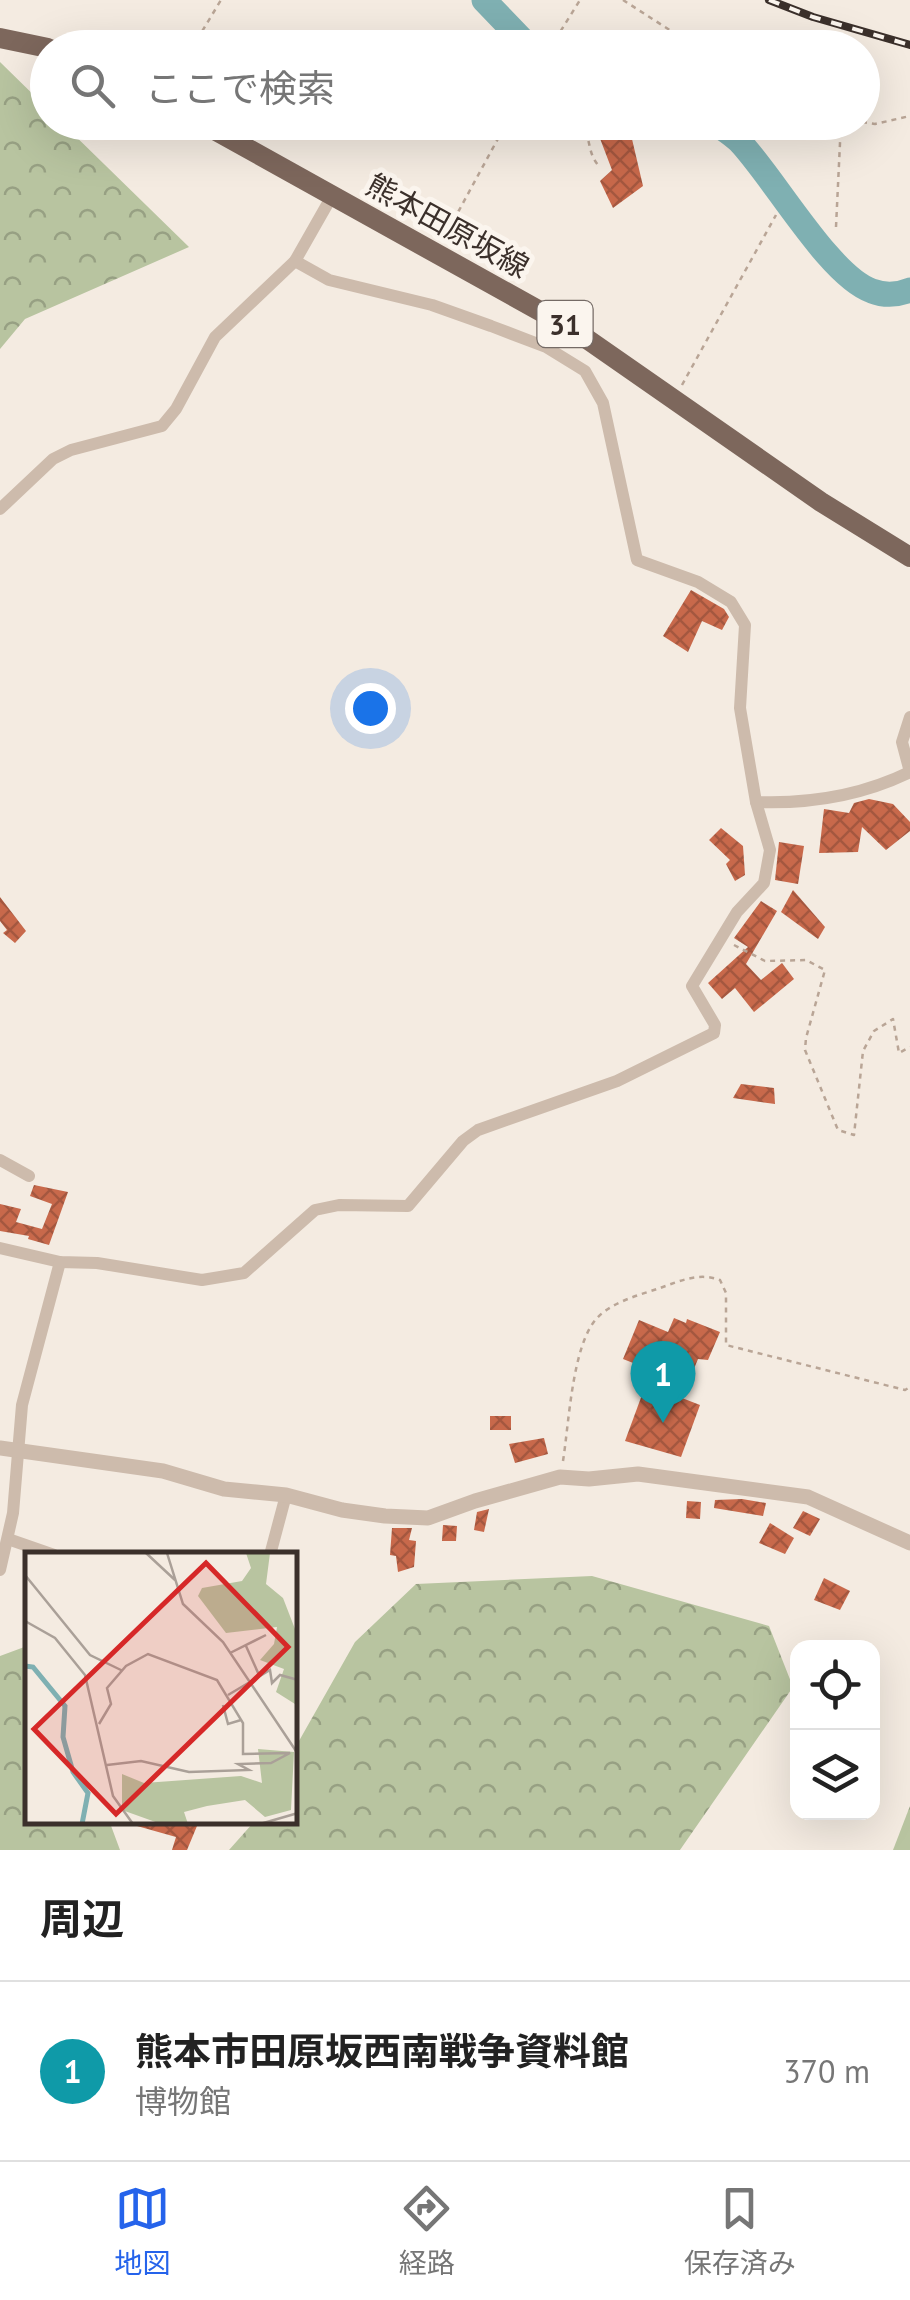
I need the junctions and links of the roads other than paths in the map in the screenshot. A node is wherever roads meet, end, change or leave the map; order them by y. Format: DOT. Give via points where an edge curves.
graph roads {
  1 [pos="0,38"];
  2 [pos="30,44"];
  3 [pos="232,140"];
  4 [pos="332,196"];
  5 [pos="295,261"];
  6 [pos="0,509"];
  7 [pos="910,557"];
  8 [pos="910,717"];
  9 [pos="910,772"];
  10 [pos="756,802"];
  11 [pos="0,1160"];
  12 [pos="29,1176"];
  13 [pos="0,1248"];
  14 [pos="60,1262"];
  15 [pos="0,1448"];
  16 [pos="18,1450"];
  17 [pos="286,1495"];
  18 [pos="8,1539"];
  19 [pos="910,1542"];
  20 [pos="45,1552"];
  21 [pos="271,1552"];
  22 [pos="0,1570"];
  1 -- 2 [label="main road"];
  3 -- 4 [label="main road, 熊本田原坂線 / 31"];
  4 -- 5 [label="street"];
  4 -- 7 [label="main road, 熊本田原坂線 / 31" via="574,330"];
  5 -- 6 [label="street" via="215,337 162,426 62,454"];
  5 -- 10 [label="street" via="329,280 491,326 585,371 603,403 637,560 698,582 731,602 745,624 740,708"];
  8 -- 9 [label="street" via="902,742"];
  9 -- 10 [label="street" via="816,801"];
  10 -- 14 [label="street" via="770,850 764,883 737,912 692,986 714,1032 617,1081 478,1130 408,1206 315,1210 244,1274 202,1280"];
  11 -- 12 [label="street"];
  13 -- 14 [label="street"];
  14 -- 16 [label="street" via="22,1406"];
  15 -- 16 [label="street"];
  16 -- 17 [label="street"];
  16 -- 18 [label="street"];
  17 -- 19 [label="street" via="371,1514 428,1518 560,1477 638,1474 808,1497"];
  17 -- 21 [label="street"];
  18 -- 20 [label="street"];
  18 -- 22 [label="street"];
}
